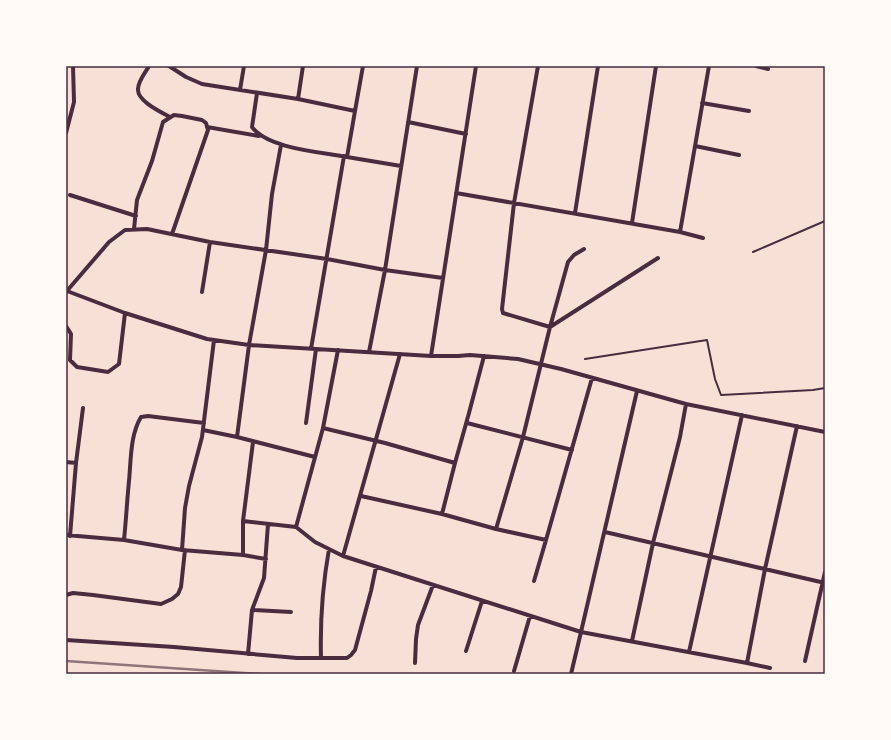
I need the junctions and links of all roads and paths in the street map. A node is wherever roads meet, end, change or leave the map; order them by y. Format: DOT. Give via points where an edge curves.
graph roads {
  1 [pos="73,66"];
  2 [pos="150,66"];
  3 [pos="169,66"];
  4 [pos="244,66"];
  5 [pos="302,66"];
  6 [pos="363,66"];
  7 [pos="417,66"];
  8 [pos="476,66"];
  9 [pos="538,66"];
  10 [pos="598,66"];
  11 [pos="656,66"];
  12 [pos="709,66"];
  13 [pos="756,66"];
  14 [pos="768,69"];
  15 [pos="240,90"];
  16 [pos="257,93"];
  17 [pos="298,100"];
  18 [pos="702,103"];
  19 [pos="749,111"];
  20 [pos="355,112"];
  21 [pos="170,117"];
  22 [pos="408,122"];
  23 [pos="207,127"];
  24 [pos="66,133"];
  25 [pos="466,134"];
  26 [pos="262,136"];
  27 [pos="281,145"];
  28 [pos="695,146"];
  29 [pos="739,155"];
  30 [pos="346,156"];
  31 [pos="401,166"];
  32 [pos="456,193"];
  33 [pos="70,195"];
  34 [pos="514,203"];
  35 [pos="575,213"];
  36 [pos="136,216"];
  37 [pos="825,221"];
  38 [pos="632,223"];
  39 [pos="134,229"];
  40 [pos="680,232"];
  41 [pos="172,234"];
  42 [pos="703,238"];
  43 [pos="210,242"];
  44 [pos="584,249"];
  45 [pos="266,250"];
  46 [pos="753,252"];
  47 [pos="658,258"];
  48 [pos="327,260"];
  49 [pos="385,270"];
  50 [pos="443,278"];
  51 [pos="66,291"];
  52 [pos="202,292"];
  53 [pos="125,313"];
  54 [pos="66,326"];
  55 [pos="550,327"];
  56 [pos="214,340"];
  57 [pos="249,345"];
  58 [pos="311,349"];
  59 [pos="316,349"];
  60 [pos="338,350"];
  61 [pos="369,352"];
  62 [pos="400,354"];
  63 [pos="431,356"];
  64 [pos="484,356"];
  65 [pos="585,359"];
  66 [pos="542,365"];
  67 [pos="592,378"];
  68 [pos="825,388"];
  69 [pos="637,391"];
  70 [pos="686,404"];
  71 [pos="83,408"];
  72 [pos="742,415"];
  73 [pos="204,423"];
  74 [pos="306,423"];
  75 [pos="466,423"];
  76 [pos="797,426"];
  77 [pos="323,428"];
  78 [pos="203,430"];
  79 [pos="825,432"];
  80 [pos="237,437"];
  81 [pos="523,437"];
  82 [pos="375,440"];
  83 [pos="253,442"];
  84 [pos="572,450"];
  85 [pos="315,457"];
  86 [pos="66,462"];
  87 [pos="76,463"];
  88 [pos="455,463"];
  89 [pos="361,496"];
  90 [pos="442,514"];
  91 [pos="243,521"];
  92 [pos="268,524"];
  93 [pos="296,526"];
  94 [pos="496,529"];
  95 [pos="604,532"];
  96 [pos="68,536"];
  97 [pos="124,540"];
  98 [pos="546,540"];
  99 [pos="653,543"];
  100 [pos="329,549"];
  101 [pos="183,550"];
  102 [pos="243,556"];
  103 [pos="343,556"];
  104 [pos="710,556"];
  105 [pos="266,559"];
  106 [pos="376,567"];
  107 [pos="765,569"];
  108 [pos="825,572"];
  109 [pos="534,581"];
  110 [pos="824,583"];
  111 [pos="433,585"];
  112 [pos="66,595"];
  113 [pos="482,600"];
  114 [pos="252,610"];
  115 [pos="291,612"];
  116 [pos="530,616"];
  117 [pos="581,632"];
  118 [pos="66,640"];
  119 [pos="632,641"];
  120 [pos="466,650"];
  121 [pos="689,652"];
  122 [pos="248,654"];
  123 [pos="321,658"];
  124 [pos="805,661"];
  125 [pos="415,663"];
  126 [pos="746,663"];
  127 [pos="770,668"];
  128 [pos="514,671"];
  129 [pos="571,674"];
  1 -- 24 [label="street" via="74,102"];
  2 -- 21 [label="street" via="140,82 139,94 143,100"];
  3 -- 15 [label="street" via="202,84"];
  4 -- 15 [label="street"];
  5 -- 17 [label="street"];
  6 -- 20 [label="street"];
  7 -- 22 [label="street"];
  8 -- 25 [label="street"];
  9 -- 34 [label="street"];
  10 -- 35 [label="street"];
  11 -- 38 [label="street"];
  12 -- 18 [label="street"];
  13 -- 14 [label="street"];
  15 -- 16 [label="street"];
  16 -- 17 [label="street"];
  16 -- 26 [label="street" via="252,127"];
  17 -- 20 [label="street"];
  18 -- 19 [label="street"];
  18 -- 28 [label="street"];
  20 -- 30 [label="street"];
  21 -- 23 [label="street" via="174,115 202,120"];
  21 -- 36 [label="street" via="164,122 137,200"];
  22 -- 25 [label="street"];
  22 -- 31 [label="street"];
  23 -- 26 [label="street"];
  23 -- 41 [label="street"];
  25 -- 32 [label="street"];
  26 -- 27 [label="street"];
  27 -- 30 [label="street"];
  27 -- 45 [label="street"];
  28 -- 29 [label="street"];
  28 -- 40 [label="street"];
  30 -- 31 [label="street"];
  30 -- 48 [label="street"];
  31 -- 49 [label="street"];
  32 -- 34 [label="street"];
  32 -- 50 [label="street"];
  33 -- 36 [label="street"];
  34 -- 35 [label="street"];
  34 -- 55 [label="street" via="503,313"];
  35 -- 38 [label="street"];
  36 -- 39 [label="street"];
  37 -- 46 [label="lane"];
  38 -- 40 [label="street"];
  39 -- 41 [label="street"];
  39 -- 51 [label="street" via="125,230 109,242"];
  40 -- 42 [label="street"];
  41 -- 43 [label="street"];
  43 -- 45 [label="street"];
  43 -- 52 [label="street"];
  44 -- 55 [label="street" via="568,262"];
  45 -- 48 [label="street"];
  45 -- 57 [label="street"];
  47 -- 55 [label="street"];
  48 -- 49 [label="street"];
  48 -- 58 [label="street"];
  49 -- 50 [label="street"];
  49 -- 61 [label="street"];
  50 -- 63 [label="street"];
  51 -- 53 [label="street"];
  53 -- 54 [label="street" via="119,364 108,372 77,367 70,360 71,334"];
  53 -- 56 [label="street"];
  55 -- 66 [label="street"];
  56 -- 57 [label="street"];
  56 -- 73 [label="street"];
  57 -- 58 [label="street"];
  57 -- 80 [label="street"];
  58 -- 59 [label="street"];
  59 -- 60 [label="street"];
  59 -- 74 [label="street"];
  60 -- 61 [label="street"];
  60 -- 77 [label="street"];
  61 -- 62 [label="street"];
  62 -- 63 [label="street"];
  62 -- 82 [label="street"];
  63 -- 64 [label="street"];
  64 -- 66 [label="street"];
  64 -- 75 [label="street"];
  65 -- 68 [label="lane" via="707,340 714,379 722,395"];
  66 -- 67 [label="street"];
  66 -- 81 [label="street"];
  67 -- 69 [label="street"];
  67 -- 84 [label="street"];
  69 -- 70 [label="street"];
  69 -- 95 [label="street"];
  70 -- 72 [label="street"];
  70 -- 99 [label="street"];
  71 -- 87 [label="street"];
  72 -- 76 [label="street"];
  72 -- 104 [label="street"];
  73 -- 78 [label="street"];
  73 -- 97 [label="street" via="141,417 133,442"];
  75 -- 81 [label="street"];
  75 -- 88 [label="street"];
  76 -- 79 [label="street"];
  76 -- 107 [label="street"];
  77 -- 82 [label="street"];
  77 -- 85 [label="street"];
  78 -- 80 [label="street"];
  78 -- 101 [label="street" via="189,486"];
  80 -- 83 [label="street"];
  81 -- 84 [label="street"];
  81 -- 94 [label="street"];
  82 -- 88 [label="street"];
  82 -- 89 [label="street"];
  83 -- 85 [label="street"];
  83 -- 91 [label="street"];
  84 -- 98 [label="street"];
  85 -- 93 [label="street"];
  86 -- 87 [label="street"];
  87 -- 96 [label="street"];
  88 -- 90 [label="street"];
  89 -- 90 [label="street"];
  89 -- 103 [label="street"];
  90 -- 94 [label="street"];
  91 -- 92 [label="street"];
  91 -- 102 [label="street"];
  92 -- 93 [label="street"];
  92 -- 105 [label="street"];
  93 -- 100 [label="street" via="315,542"];
  94 -- 98 [label="street"];
  95 -- 99 [label="street"];
  95 -- 117 [label="street"];
  96 -- 97 [label="street"];
  97 -- 101 [label="street"];
  98 -- 109 [label="street"];
  99 -- 104 [label="street"];
  99 -- 119 [label="street"];
  100 -- 103 [label="street"];
  100 -- 123 [label="street" via="320,641"];
  101 -- 102 [label="street"];
  101 -- 112 [label="street" via="181,588 172,599 161,604 73,593"];
  102 -- 105 [label="street"];
  103 -- 106 [label="street"];
  104 -- 107 [label="street"];
  104 -- 121 [label="street"];
  105 -- 114 [label="street" via="264,578"];
  106 -- 111 [label="street"];
  106 -- 123 [label="street" via="355,650 347,658"];
  107 -- 110 [label="street"];
  107 -- 126 [label="street"];
  108 -- 110 [label="street"];
  110 -- 124 [label="street"];
  111 -- 113 [label="street"];
  111 -- 125 [label="street" via="418,625"];
  113 -- 116 [label="street"];
  113 -- 120 [label="street"];
  114 -- 115 [label="street"];
  114 -- 122 [label="street"];
  116 -- 117 [label="street"];
  116 -- 128 [label="street"];
  117 -- 119 [label="street"];
  117 -- 129 [label="street"];
  118 -- 122 [label="street"];
  119 -- 121 [label="street"];
  121 -- 126 [label="street"];
  122 -- 123 [label="street"];
  126 -- 127 [label="street"];
}
